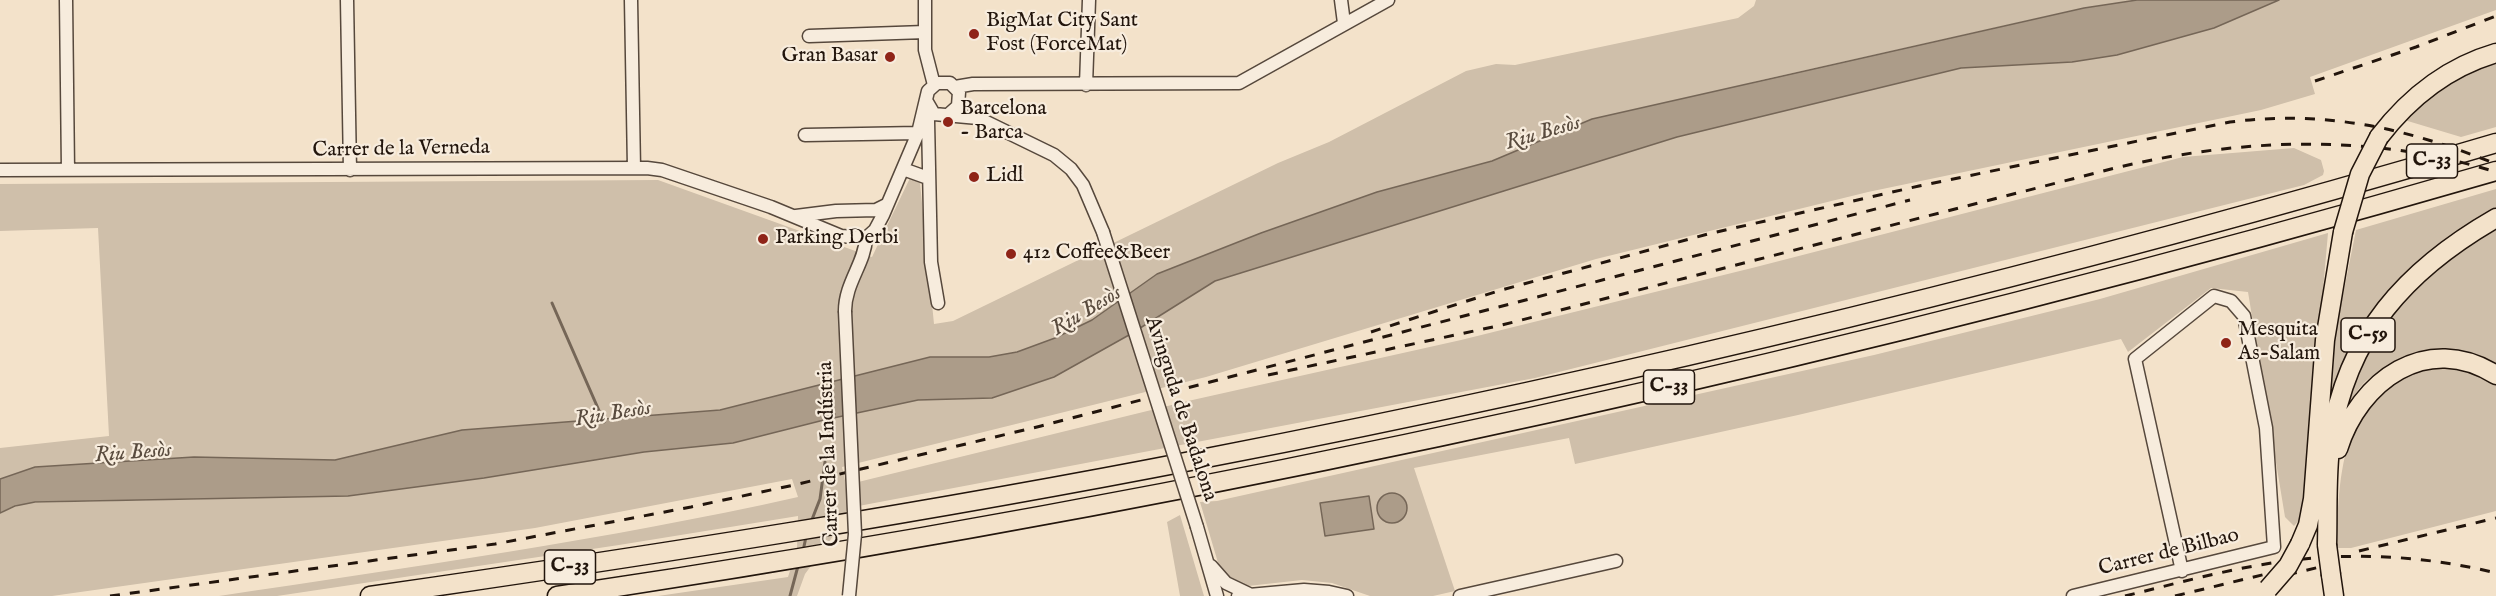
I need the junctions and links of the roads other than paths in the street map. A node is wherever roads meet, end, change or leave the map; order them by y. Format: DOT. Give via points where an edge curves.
graph roads {
  1 [pos="66,0"];
  2 [pos="347,0"];
  3 [pos="631,0"];
  4 [pos="925,0"];
  5 [pos="1089,0"];
  6 [pos="1341,0"];
  7 [pos="1388,0"];
  8 [pos="1344,23"];
  9 [pos="925,32"];
  10 [pos="809,36"];
  11 [pos="2496,53"];
  12 [pos="934,85"];
  13 [pos="1086,85"];
  14 [pos="955,87"];
  15 [pos="960,101"];
  16 [pos="927,102"];
  17 [pos="948,115"];
  18 [pos="931,117"];
  19 [pos="978,118"];
  20 [pos="918,133"];
  21 [pos="805,135"];
  22 [pos="2496,143"];
  23 [pos="634,168"];
  24 [pos="903,169"];
  25 [pos="0,170"];
  26 [pos="69,170"];
  27 [pos="350,170"];
  28 [pos="2496,171"];
  29 [pos="928,178"];
  30 [pos="886,205"];
  31 [pos="836,211"];
  32 [pos="794,216"];
  33 [pos="2496,218"];
  34 [pos="825,229"];
  35 [pos="866,238"];
  36 [pos="938,303"];
  37 [pos="2496,375"];
  38 [pos="2317,467"];
  39 [pos="2328,504"];
  40 [pos="2327,545"];
  41 [pos="1207,560"];
  42 [pos="1616,561"];
  43 [pos="2182,571"];
  44 [pos="1304,590"];
  45 [pos="2264,593"];
  46 [pos="1244,595"];
  47 [pos="370,596"];
  48 [pos="557,596"];
  49 [pos="849,596"];
  50 [pos="1217,596"];
  51 [pos="1280,596"];
  52 [pos="1347,596"];
  53 [pos="1460,596"];
  54 [pos="2073,596"];
  55 [pos="2334,596"];
  1 -- 26 [label="street"];
  2 -- 27 [label="street"];
  3 -- 23 [label="street"];
  4 -- 9 [label="street"];
  5 -- 13 [label="street"];
  6 -- 8 [label="street"];
  7 -- 8 [label="street"];
  8 -- 13 [label="street" via="1239,83"];
  9 -- 10 [label="street"];
  9 -- 12 [label="street" via="927,63"];
  11 -- 38 [label="highway, C-59, bridge" via="2429,86 2379,137 2360,174 2343,232 2325,340"];
  12 -- 14 [label="street" via="944,82"];
  12 -- 16 [label="street" via="928,91"];
  13 -- 14 [label="street"];
  14 -- 15 [label="street"];
  15 -- 17 [label="street"];
  15 -- 19 [label="street, Avinguda de Badalona"];
  16 -- 18 [label="street"];
  16 -- 20 [label="street"];
  17 -- 18 [label="street"];
  17 -- 19 [label="street, Avinguda de Badalona"];
  18 -- 20 [label="street"];
  18 -- 29 [label="street"];
  19 -- 41 [label="street, Avinguda de Badalona, bridge" via="1042,147 1064,162 1083,185 1103,232"];
  20 -- 21 [label="street"];
  20 -- 24 [label="street, Carrer de la Indústria"];
  22 -- 47 [label="highway, C-33" via="2037,270 1681,358 1425,414 1206,459 829,527"];
  23 -- 27 [label="street, Carrer de la Verneda"];
  23 -- 32 [label="street, Carrer de la Verneda" via="662,170"];
  24 -- 29 [label="street"];
  24 -- 30 [label="street, Carrer de la Indústria"];
  25 -- 26 [label="street, Carrer de la Verneda"];
  26 -- 27 [label="street, Carrer de la Verneda"];
  28 -- 48 [label="highway, C-33" via="2126,275 1673,387 1269,474 831,554"];
  29 -- 36 [label="street" via="931,262"];
  30 -- 31 [label="street, Carrer de la Verneda" via="876,210"];
  30 -- 35 [label="street, Carrer de la Indústria" via="878,226"];
  31 -- 32 [label="street, Carrer de la Verneda"];
  31 -- 34 [label="street" via="825,219"];
  32 -- 34 [label="street, Carrer de la Verneda"];
  33 -- 39 [label="highway, C-59" via="2459,239 2421,269 2385,309 2368,336 2352,365 2338,407 2331,442"];
  34 -- 35 [label="street, Carrer de la Verneda" via="851,238"];
  35 -- 49 [label="street, Carrer de la Indústria, bridge" via="846,292 845,311 855,534"];
  37 -- 39 [label="highway, C-59" via="2471,363 2441,360 2410,365 2383,379 2364,398 2346,426"];
  38 -- 40 [label="highway, C-59"];
  38 -- 45 [label="highway, bridge" via="2311,514 2300,544 2288,566"];
  39 -- 40 [label="highway, C-59"];
  40 -- 55 [label="highway, C-59, bridge"];
  41 -- 46 [label="street" via="1226,583"];
  41 -- 50 [label="street, Avinguda de Badalona"];
  42 -- 53 [label="street"];
  43 -- 43 [label="street, Carrer de Bilbao" via="2135,359 2214,296 2231,301 2244,316 2266,428 2274,547"];
  43 -- 54 [label="street, Carrer de Bilbao"];
  44 -- 46 [label="street"];
  44 -- 51 [label="street"];
  44 -- 52 [label="street"];
}
